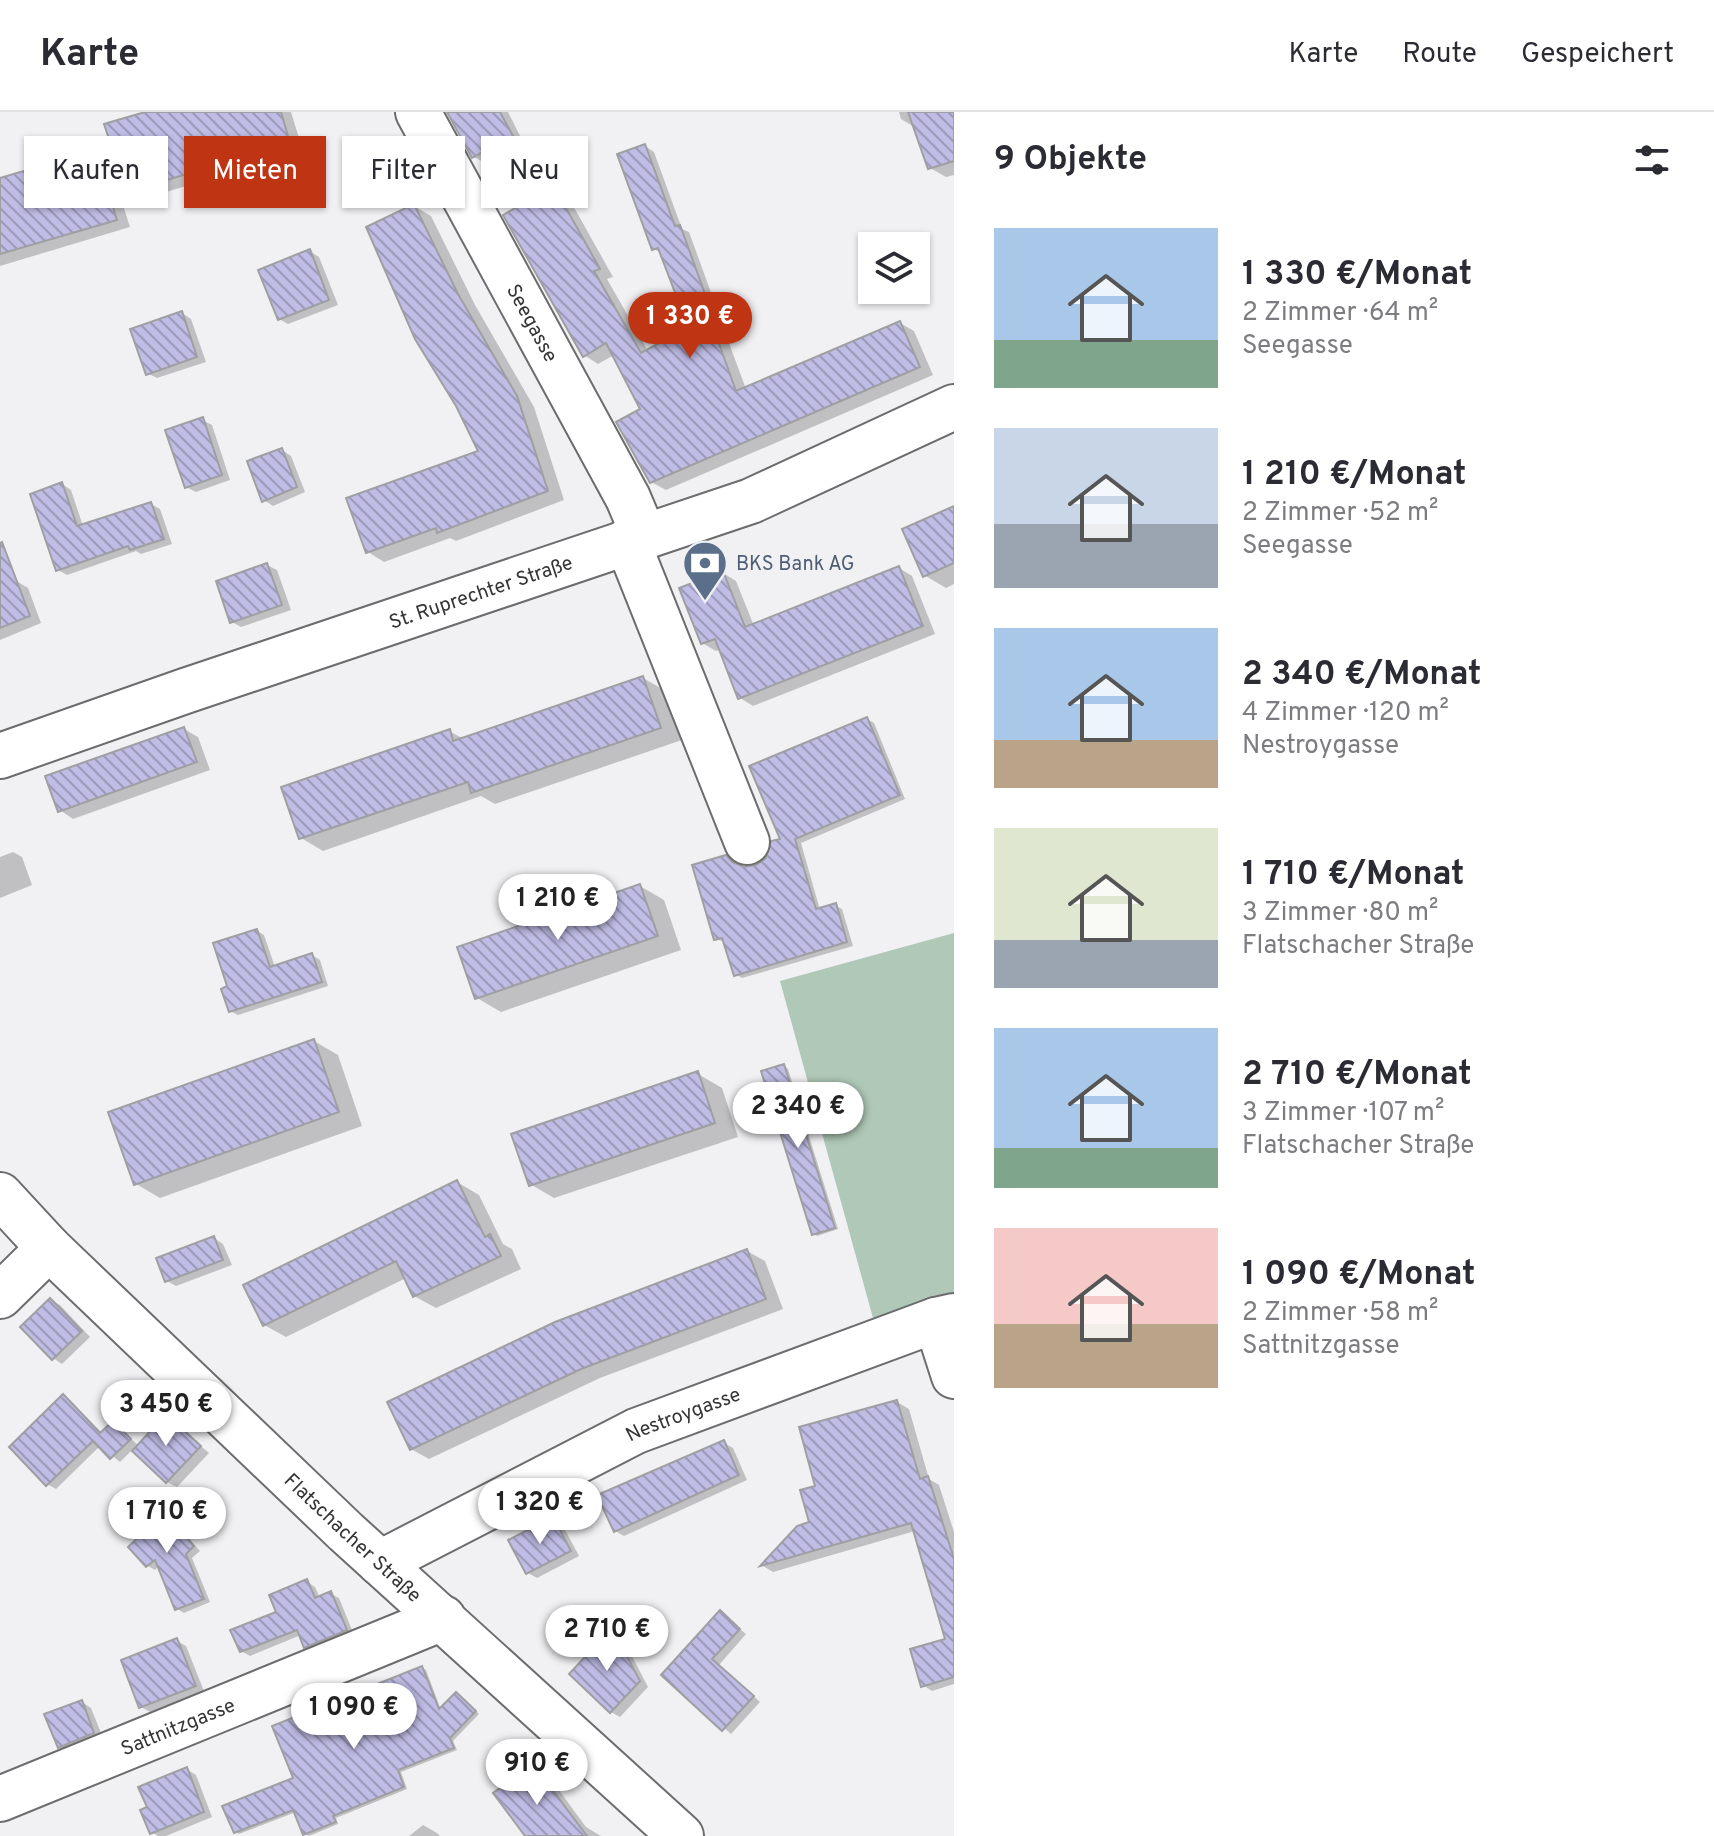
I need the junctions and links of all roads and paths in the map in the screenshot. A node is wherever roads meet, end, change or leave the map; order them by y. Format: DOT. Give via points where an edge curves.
graph roads {
  1 [pos="418,112"];
  2 [pos="954,407"];
  3 [pos="635,538"];
  4 [pos="0,756"];
  5 [pos="747,842"];
  6 [pos="0,1195"];
  7 [pos="49,1248"];
  8 [pos="0,1296"];
  9 [pos="945,1318"];
  10 [pos="954,1376"];
  11 [pos="380,1563"];
  12 [pos="443,1618"];
  13 [pos="0,1799"];
  14 [pos="681,1836"];
  1 -- 3 [label="street, Seegasse" via="628,498"];
  2 -- 3 [label="street, St. Ruprechter Straße" via="751,501"];
  3 -- 4 [label="street, St. Ruprechter Straße"];
  3 -- 5 [label="street, Seegasse"];
  6 -- 7 [label="street, Flatschacher Straße"];
  7 -- 8 [label="street"];
  7 -- 11 [label="street, Flatschacher Straße"];
  9 -- 10 [label="street"];
  9 -- 11 [label="street, Nestroygasse" via="636,1431"];
  11 -- 12 [label="street, Flatschacher Straße"];
  12 -- 13 [label="street, Sattnitzgasse"];
  12 -- 14 [label="street, Flatschacher Straße"];
}
